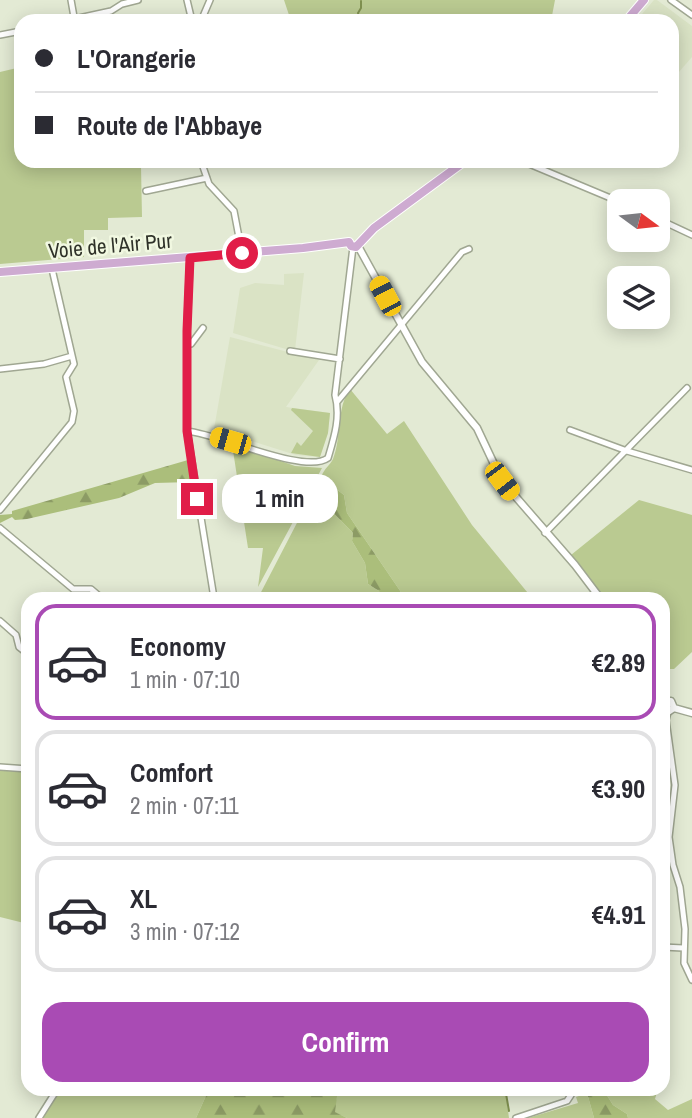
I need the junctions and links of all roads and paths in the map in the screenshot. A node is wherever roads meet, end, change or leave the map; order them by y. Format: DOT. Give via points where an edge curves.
graph roads {
  1 [pos="138,0"];
  2 [pos="644,0"];
  3 [pos="671,0"];
  4 [pos="95,14"];
  5 [pos="632,14"];
  6 [pos="692,15"];
  7 [pos="203,168"];
  8 [pos="455,168"];
  9 [pos="539,168"];
  10 [pos="207,178"];
  11 [pos="146,191"];
  12 [pos="607,197"];
  13 [pos="670,225"];
  14 [pos="692,235"];
  15 [pos="355,242"];
  16 [pos="469,249"];
  17 [pos="242,253"];
  18 [pos="190,258"];
  19 [pos="52,269"];
  20 [pos="0,272"];
  21 [pos="400,324"];
  22 [pos="203,328"];
  23 [pos="187,344"];
  24 [pos="290,351"];
  25 [pos="72,356"];
  26 [pos="340,359"];
  27 [pos="0,369"];
  28 [pos="687,388"];
  29 [pos="337,402"];
  30 [pos="570,430"];
  31 [pos="187,431"];
  32 [pos="627,451"];
  33 [pos="692,470"];
  34 [pos="1,506"];
  35 [pos="1,532"];
  36 [pos="545,533"];
  37 [pos="94,592"];
  38 [pos="213,592"];
  39 [pos="595,592"];
  40 [pos="0,621"];
  41 [pos="21,649"];
  42 [pos="670,707"];
  43 [pos="692,713"];
  44 [pos="670,748"];
  45 [pos="0,767"];
  46 [pos="21,768"];
  47 [pos="670,828"];
  48 [pos="670,844"];
  49 [pos="670,947"];
  50 [pos="683,948"];
  51 [pos="692,981"];
  52 [pos="53,1096"];
  53 [pos="571,1096"];
  54 [pos="40,1118"];
  55 [pos="516,1118"];
  1 -- 4 [label="street"];
  2 -- 5 [label="main road"];
  3 -- 6 [label="street"];
  7 -- 10 [label="street"];
  8 -- 15 [label="main road"];
  9 -- 12 [label="street"];
  10 -- 11 [label="street"];
  10 -- 17 [label="street" via="234,211"];
  13 -- 14 [label="street"];
  15 -- 17 [label="main road, Voie de l'Air Pur"];
  15 -- 21 [label="street"];
  15 -- 26 [label="street"];
  16 -- 21 [label="street"];
  17 -- 18 [label="main road, Voie de l'Air Pur"];
  18 -- 19 [label="main road, Voie de l'Air Pur"];
  18 -- 23 [label="street"];
  19 -- 20 [label="main road, Voie de l'Air Pur"];
  19 -- 25 [label="street"];
  21 -- 29 [label="street"];
  21 -- 36 [label="street" via="422,362 477,428 502,481"];
  22 -- 23 [label="street"];
  23 -- 31 [label="street"];
  24 -- 26 [label="street"];
  25 -- 27 [label="street"];
  25 -- 34 [label="street" via="74,364 66,377 72,422"];
  26 -- 29 [label="street"];
  28 -- 32 [label="street"];
  29 -- 31 [label="street" via="335,432 328,458 321,462 292,461"];
  30 -- 32 [label="street"];
  31 -- 38 [label="street"];
  32 -- 33 [label="street"];
  32 -- 36 [label="street"];
  35 -- 37 [label="street" via="73,589"];
  36 -- 39 [label="street"];
  40 -- 41 [label="street" via="16,635"];
  42 -- 43 [label="street"];
  44 -- 47 [label="street" via="675,785"];
  45 -- 46 [label="street"];
  48 -- 50 [label="street" via="680,887"];
  49 -- 50 [label="street"];
  50 -- 51 [label="street"];
  52 -- 54 [label="street"];
  53 -- 55 [label="street"];
}
